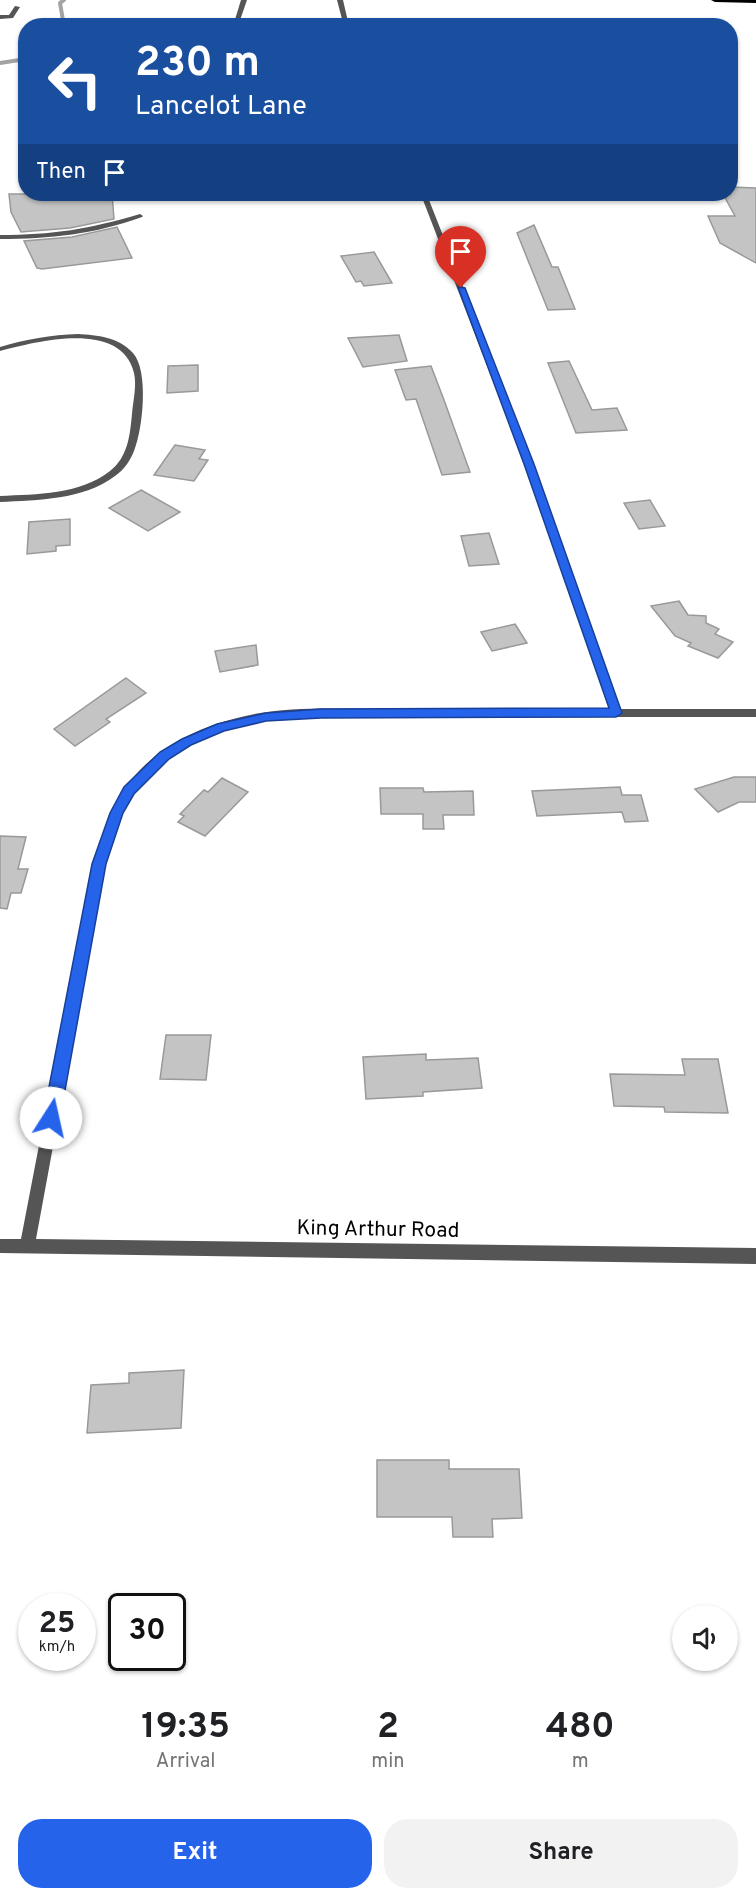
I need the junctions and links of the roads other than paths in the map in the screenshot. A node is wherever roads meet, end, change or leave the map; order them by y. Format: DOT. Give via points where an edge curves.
graph roads {
  1 [pos="244,0"];
  2 [pos="340,0"];
  3 [pos="715,0"];
  4 [pos="756,1"];
  5 [pos="17,7"];
  6 [pos="0,17"];
  7 [pos="238,18"];
  8 [pos="344,18"];
  9 [pos="426,201"];
  10 [pos="140,216"];
  11 [pos="0,237"];
  12 [pos="0,349"];
  13 [pos="0,499"];
  14 [pos="616,713"];
  15 [pos="756,713"];
  16 [pos="0,1246"];
  17 [pos="27,1247"];
  18 [pos="756,1256"];
  1 -- 7 [label="street"];
  2 -- 8 [label="street"];
  3 -- 4 [label="highway"];
  5 -- 6 [label="street" via="11,17"];
  9 -- 14 [label="street" via="529,464"];
  10 -- 11 [label="street" via="117,225 75,232"];
  12 -- 13 [label="street" via="59,335 90,337 114,344 132,356 139,372 134,445 126,462 106,478 78,490"];
  14 -- 15 [label="street"];
  14 -- 17 [label="street" via="321,713 266,717 239,721 195,738 145,772 116,813 99,864"];
  16 -- 17 [label="street, King Arthur Road"];
  17 -- 18 [label="street, King Arthur Road"];
}
